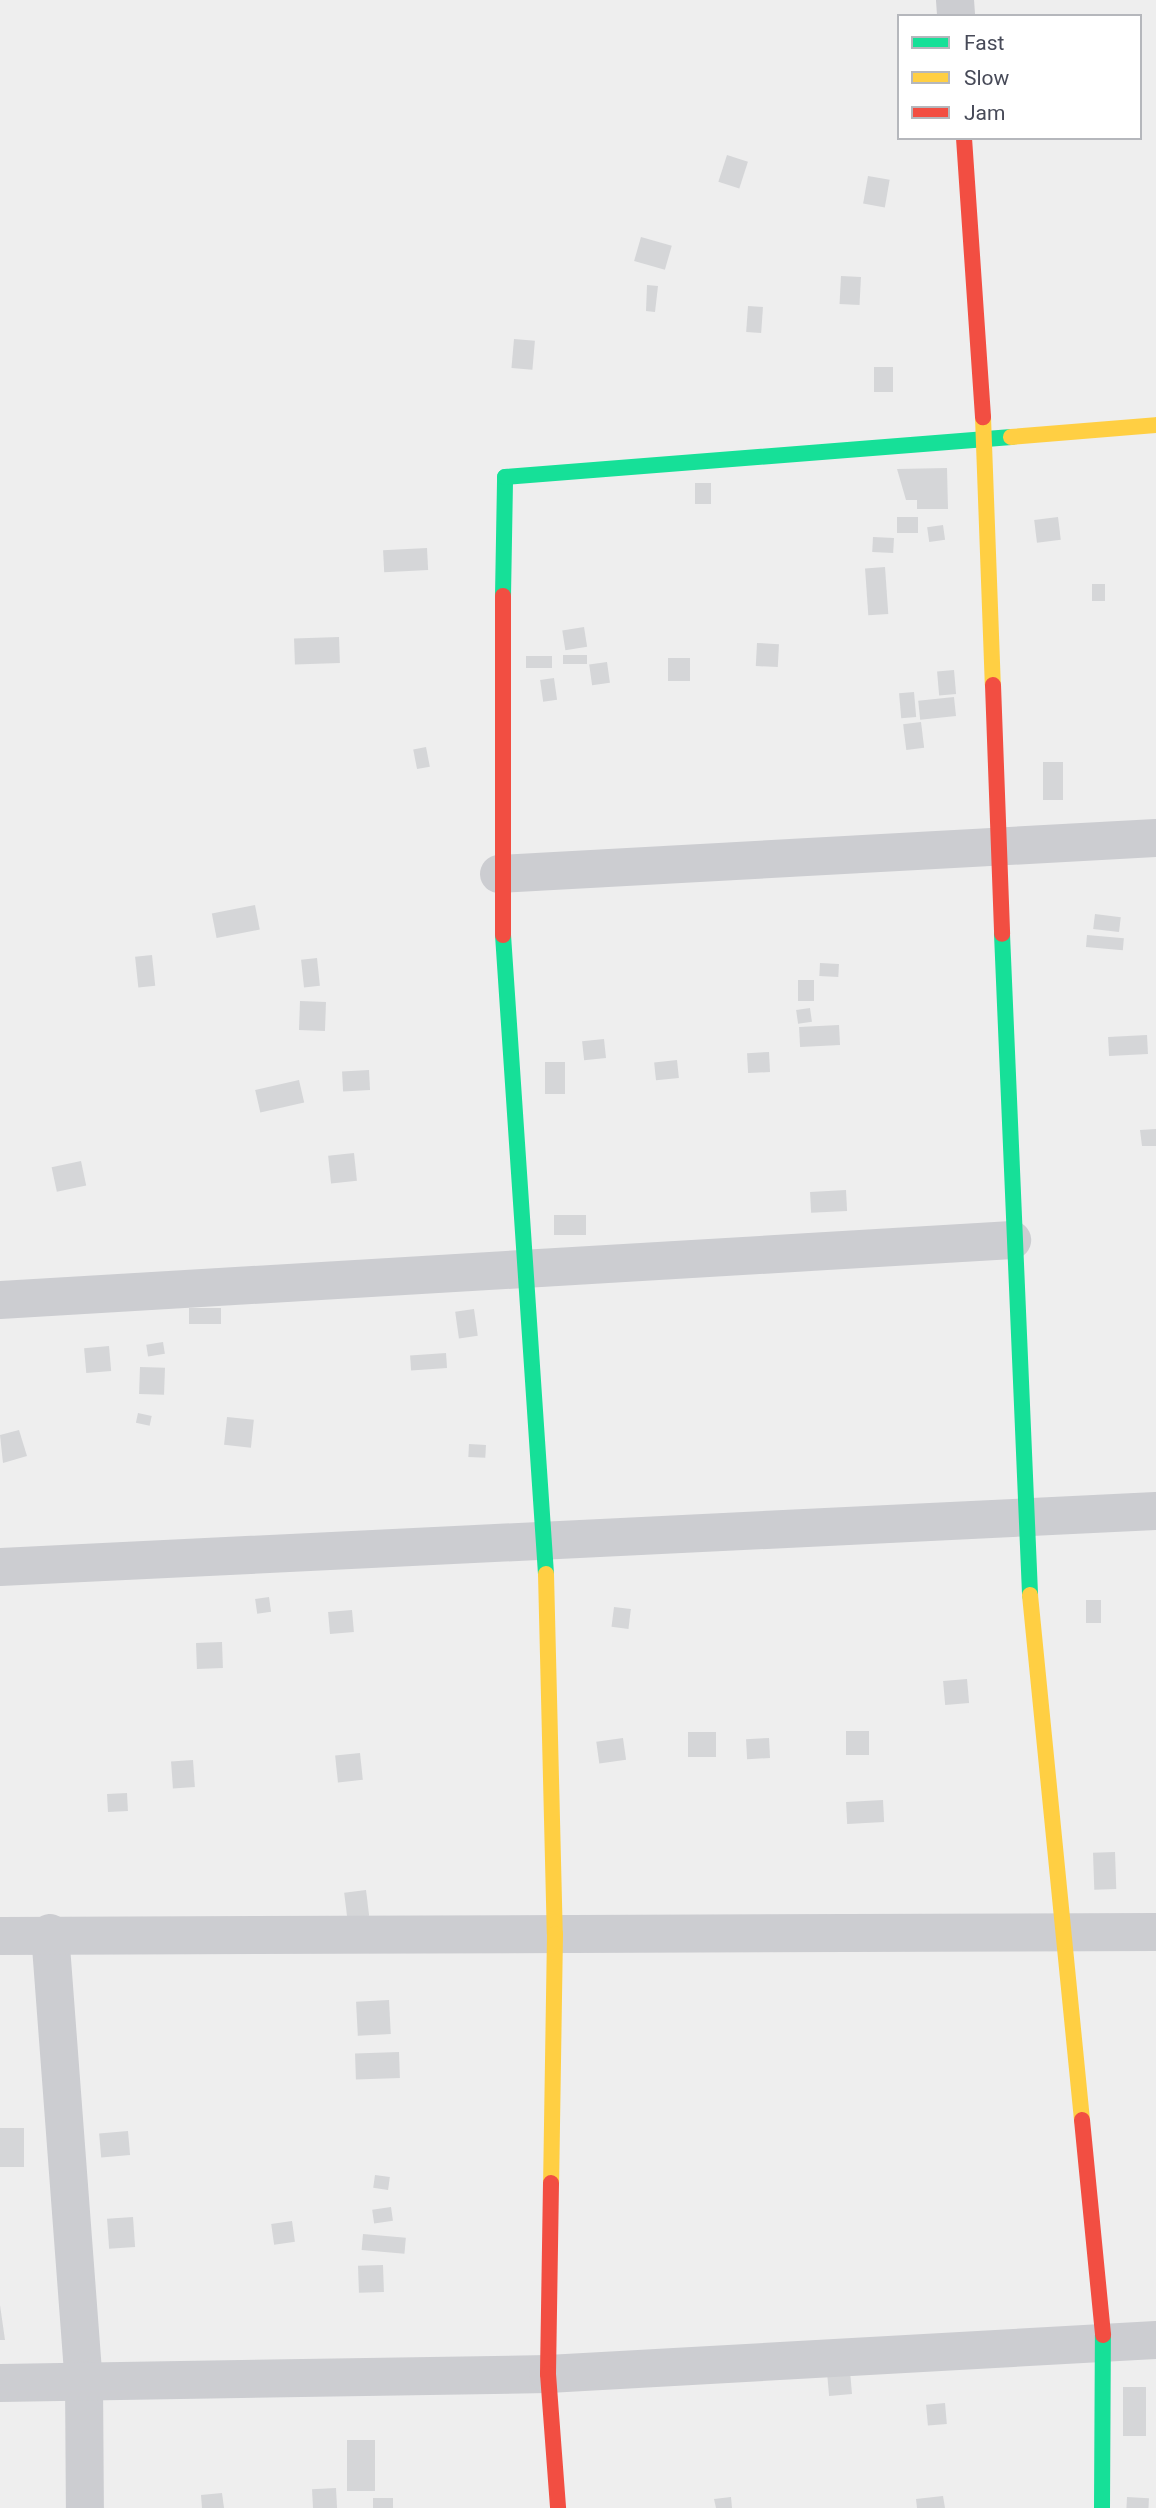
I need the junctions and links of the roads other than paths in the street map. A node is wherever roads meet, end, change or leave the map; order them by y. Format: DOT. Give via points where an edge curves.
graph roads {
  1 [pos="964,140"];
  2 [pos="1156,425"];
  3 [pos="985,439"];
  4 [pos="1156,838"];
  5 [pos="999,848"];
  6 [pos="499,874"];
  7 [pos="1012,1240"];
  8 [pos="523,1274"];
  9 [pos="0,1300"];
  10 [pos="1156,1511"];
  11 [pos="1022,1513"];
  12 [pos="545,1539"];
  13 [pos="0,1567"];
  14 [pos="1156,1932"];
  15 [pos="50,1933"];
  16 [pos="555,1934"];
  17 [pos="0,1936"];
  18 [pos="1061,1936"];
  19 [pos="1156,2340"];
  20 [pos="1104,2345"];
  21 [pos="548,2374"];
  22 [pos="84,2380"];
  23 [pos="0,2383"];
  24 [pos="85,2508"];
  25 [pos="558,2508"];
  26 [pos="1102,2508"];
  1 -- 3 [label="street"];
  2 -- 3 [label="street"];
  3 -- 5 [label="street"];
  3 -- 6 [label="street" via="505,477"];
  4 -- 5 [label="street"];
  5 -- 6 [label="street"];
  5 -- 7 [label="street"];
  6 -- 8 [label="street"];
  7 -- 8 [label="street"];
  7 -- 11 [label="street"];
  8 -- 9 [label="street"];
  8 -- 12 [label="street"];
  10 -- 11 [label="street"];
  11 -- 12 [label="street"];
  11 -- 18 [label="street"];
  12 -- 13 [label="street"];
  12 -- 16 [label="street"];
  14 -- 18 [label="street"];
  15 -- 16 [label="street"];
  15 -- 17 [label="street"];
  15 -- 22 [label="street"];
  16 -- 18 [label="street"];
  16 -- 21 [label="street"];
  18 -- 20 [label="street"];
  19 -- 20 [label="street"];
  20 -- 21 [label="street"];
  20 -- 26 [label="street"];
  21 -- 22 [label="street"];
  21 -- 25 [label="street"];
  22 -- 23 [label="street"];
  22 -- 24 [label="street"];
}
